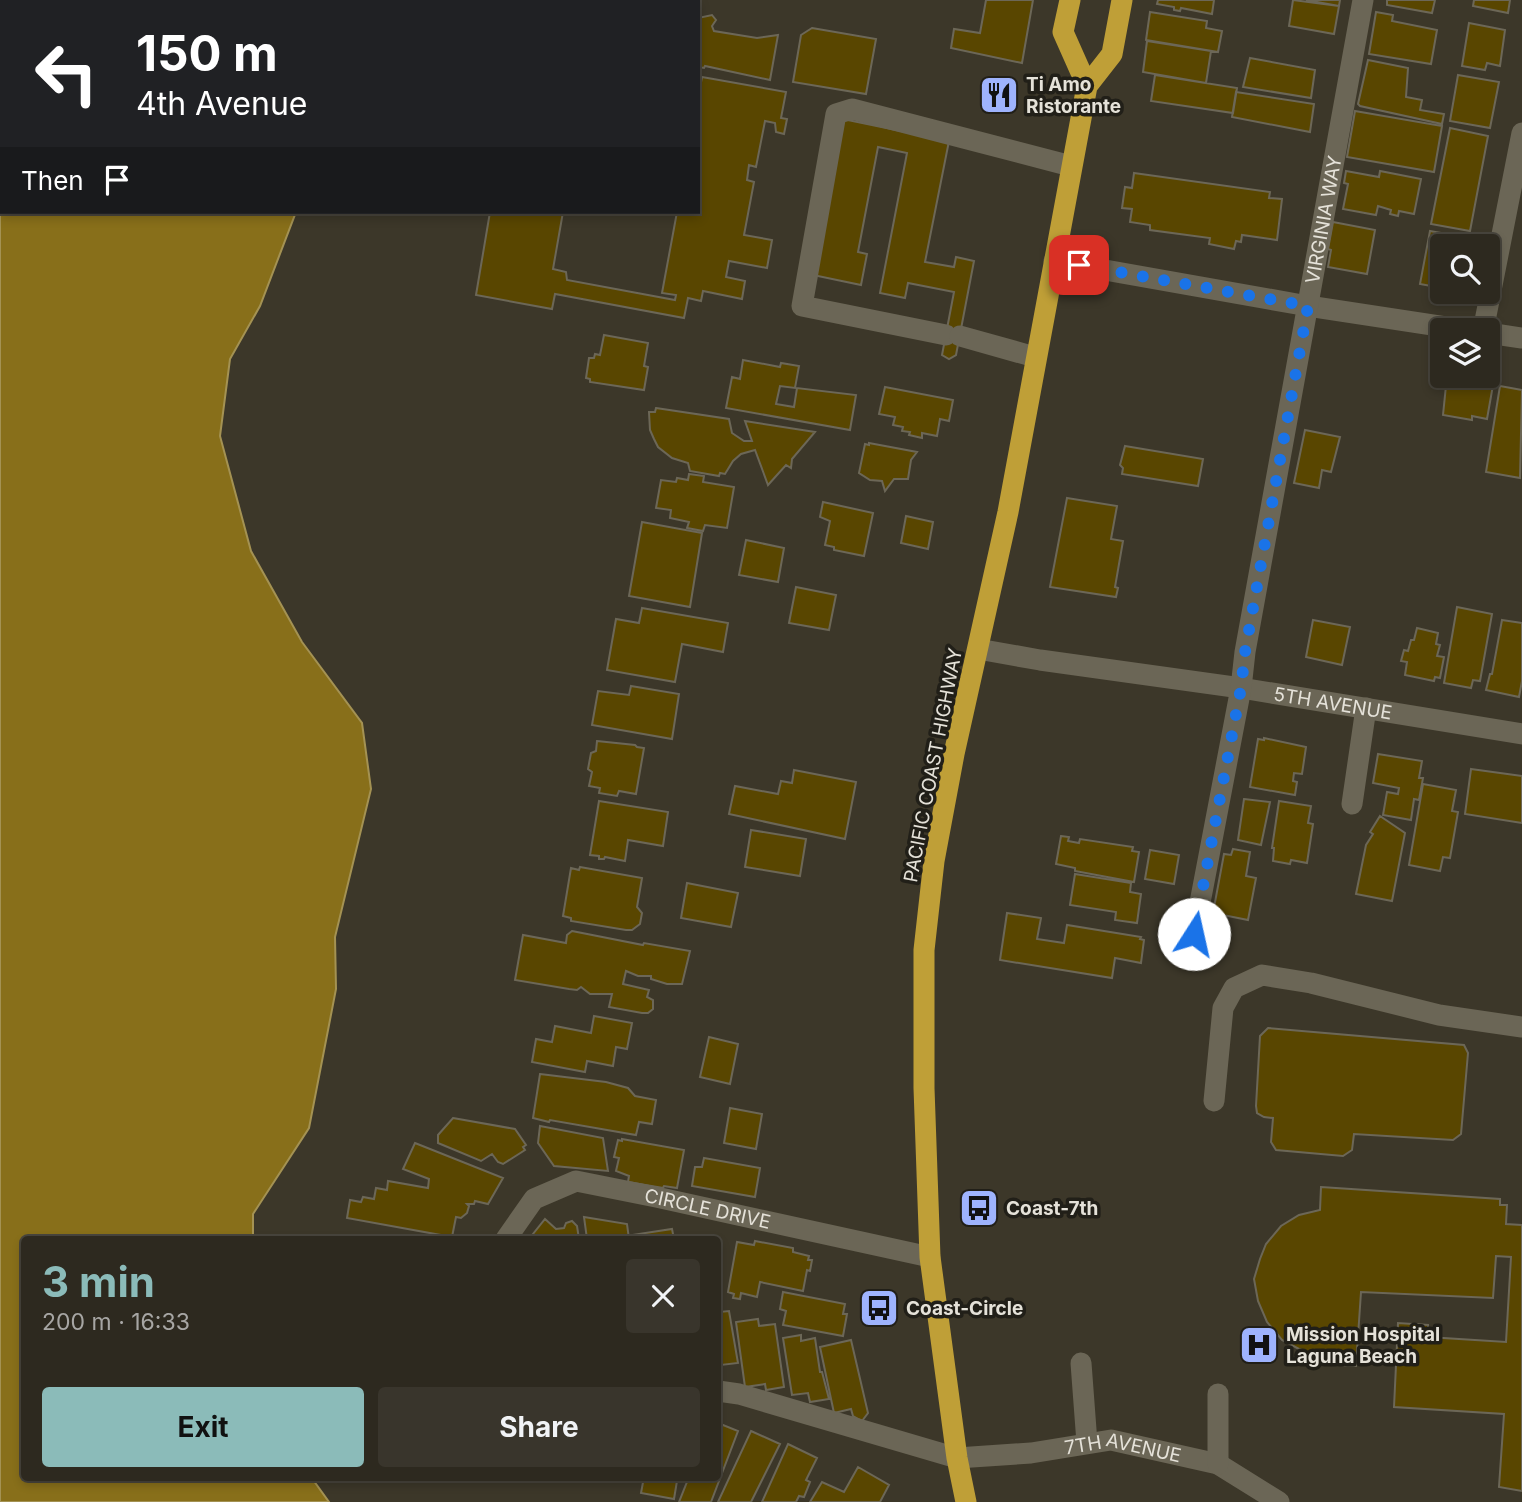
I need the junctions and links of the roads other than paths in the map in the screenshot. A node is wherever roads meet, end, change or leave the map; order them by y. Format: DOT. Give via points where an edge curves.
graph roads {
  1 [pos="1070,0"];
  2 [pos="1122,0"];
  3 [pos="1363,0"];
  4 [pos="1087,86"];
  5 [pos="1522,133"];
  6 [pos="1072,166"];
  7 [pos="1054,261"];
  8 [pos="1308,306"];
  9 [pos="1486,318"];
  10 [pos="1430,325"];
  11 [pos="1500,335"];
  12 [pos="1522,338"];
  13 [pos="1035,358"];
  14 [pos="978,649"];
  15 [pos="1241,688"];
  16 [pos="1366,708"];
  17 [pos="1522,734"];
  18 [pos="1352,804"];
  19 [pos="1194,934"];
  20 [pos="1522,1027"];
  21 [pos="1214,1101"];
  22 [pos="508,1236"];
  23 [pos="930,1257"];
  24 [pos="1081,1363"];
  25 [pos="721,1391"];
  26 [pos="1218,1394"];
  27 [pos="1087,1443"];
  28 [pos="957,1458"];
  29 [pos="1218,1464"];
  30 [pos="966,1502"];
  31 [pos="1279,1502"];
  1 -- 4 [label="highway" via="1063,32"];
  2 -- 4 [label="highway, PACIFIC COAST HIGHWAY" via="1112,54"];
  3 -- 8 [label="street, VIRGINIA WAY"];
  4 -- 6 [label="highway, PACIFIC COAST HIGHWAY"];
  5 -- 9 [label="street"];
  6 -- 7 [label="highway, PACIFIC COAST HIGHWAY"];
  6 -- 13 [label="street" via="852,109 836,114 802,306 953,336"];
  7 -- 8 [label="street"];
  7 -- 13 [label="highway, PACIFIC COAST HIGHWAY"];
  8 -- 10 [label="street"];
  8 -- 15 [label="street, VIRGINIA WAY"];
  11 -- 12 [label="street"];
  13 -- 14 [label="highway, PACIFIC COAST HIGHWAY"];
  14 -- 15 [label="street, 5TH AVENUE"];
  14 -- 23 [label="highway, PACIFIC COAST HIGHWAY" via="934,861 924,950"];
  15 -- 16 [label="street, 5TH AVENUE"];
  15 -- 19 [label="street, VIRGINIA WAY"];
  16 -- 17 [label="street, 5TH AVENUE"];
  16 -- 18 [label="street"];
  20 -- 21 [label="street" via="1439,1014 1262,975 1234,988 1223,1008"];
  22 -- 23 [label="street, CIRCLE DRIVE" via="534,1199 576,1181"];
  23 -- 28 [label="highway, PACIFIC COAST HIGHWAY"];
  24 -- 27 [label="street"];
  25 -- 28 [label="street"];
  26 -- 29 [label="street"];
  27 -- 28 [label="street, 7TH AVENUE" via="1031,1454"];
  27 -- 29 [label="street, 7TH AVENUE" via="1111,1440"];
  28 -- 30 [label="highway, PACIFIC COAST HIGHWAY"];
  29 -- 31 [label="street, 7TH AVENUE"];
}
